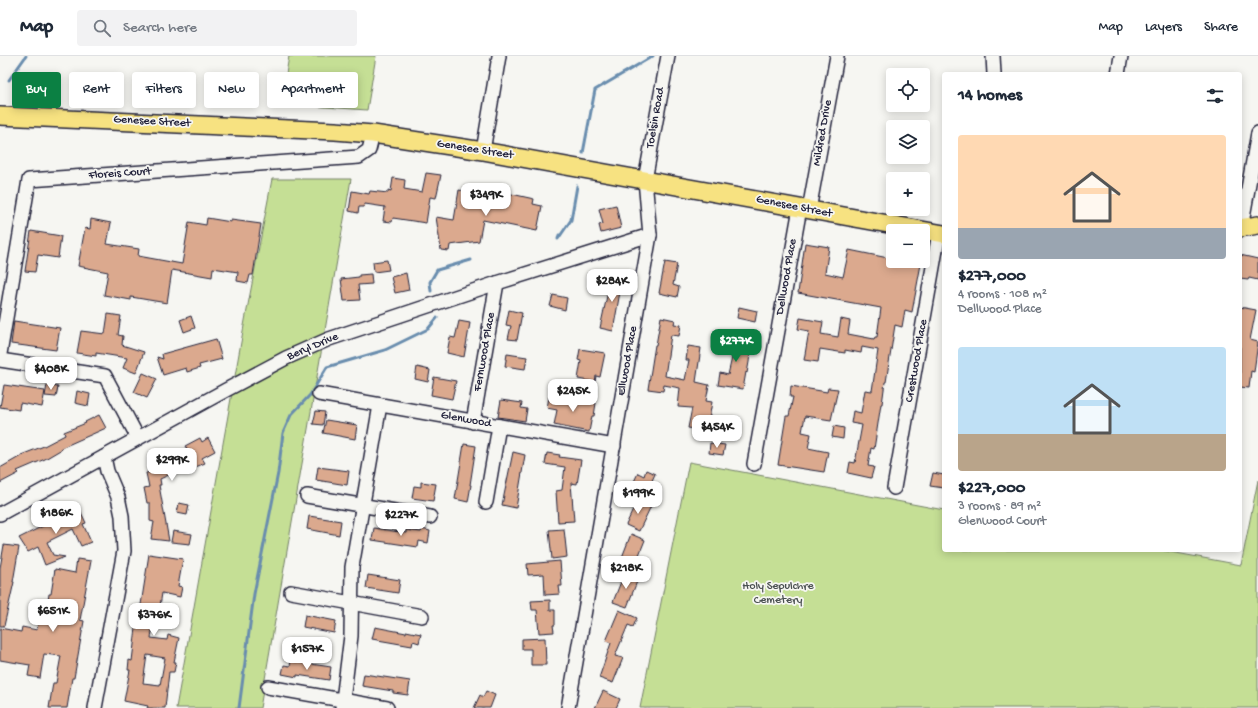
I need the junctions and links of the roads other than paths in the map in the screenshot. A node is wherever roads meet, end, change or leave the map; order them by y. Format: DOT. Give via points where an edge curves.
graph roads {
  1 [pos="499,56"];
  2 [pos="668,56"];
  3 [pos="837,56"];
  4 [pos="993,56"];
  5 [pos="1121,56"];
  6 [pos="994,72"];
  7 [pos="1118,72"];
  8 [pos="0,116"];
  9 [pos="1258,133"];
  10 [pos="373,134"];
  11 [pos="482,151"];
  12 [pos="645,180"];
  13 [pos="804,209"];
  14 [pos="1242,217"];
  15 [pos="1258,225"];
  16 [pos="1242,228"];
  17 [pos="942,234"];
  18 [pos="650,235"];
  19 [pos="497,283"];
  20 [pos="0,354"];
  21 [pos="0,360"];
  22 [pos="319,394"];
  23 [pos="380,405"];
  24 [pos="473,422"];
  25 [pos="499,426"];
  26 [pos="138,438"];
  27 [pos="614,446"];
  28 [pos="104,457"];
  29 [pos="754,464"];
  30 [pos="894,488"];
  31 [pos="307,496"];
  32 [pos="486,502"];
  33 [pos="362,505"];
  34 [pos="0,514"];
  35 [pos="430,517"];
  36 [pos="291,592"];
  37 [pos="352,603"];
  38 [pos="422,616"];
  39 [pos="268,687"];
  40 [pos="343,704"];
  41 [pos="95,708"];
  42 [pos="387,708"];
  43 [pos="568,708"];
  1 -- 11 [label="street"];
  2 -- 12 [label="street, Toelsin Road"];
  3 -- 13 [label="street, Mildred Drive"];
  4 -- 6 [label="street"];
  5 -- 7 [label="street"];
  8 -- 10 [label="main road, Genesee Street"];
  9 -- 14 [label="street"];
  10 -- 11 [label="main road, Genesee Street"];
  10 -- 20 [label="street, Floreis Court" via="369,150 359,157 29,180"];
  11 -- 12 [label="main road, Genesee Street"];
  12 -- 13 [label="main road, Genesee Street"];
  12 -- 18 [label="street, Ellwood Place"];
  13 -- 17 [label="main road, Genesee Street"];
  13 -- 29 [label="street, Dellwood Place"];
  15 -- 16 [label="main road"];
  17 -- 30 [label="street, Crestwood Place"];
  18 -- 19 [label="street, Beryl Drive"];
  18 -- 27 [label="street, Ellwood Place"];
  19 -- 24 [label="street, Fernwood Place"];
  19 -- 26 [label="street, Beryl Drive" via="329,339 286,358"];
  21 -- 26 [label="street" via="105,376"];
  22 -- 23 [label="street, Glenwood"];
  23 -- 24 [label="street, Glenwood"];
  23 -- 33 [label="street"];
  24 -- 25 [label="street, Glenwood"];
  25 -- 27 [label="street, Glenwood"];
  25 -- 32 [label="street"];
  26 -- 28 [label="street, Beryl Drive"];
  27 -- 43 [label="street, Ellwood Place"];
  28 -- 34 [label="street, Beryl Drive"];
  28 -- 41 [label="street" via="118,497 124,551"];
  31 -- 33 [label="street"];
  33 -- 35 [label="street"];
  33 -- 37 [label="street" via="352,567"];
  36 -- 37 [label="street"];
  37 -- 38 [label="street"];
  37 -- 40 [label="street"];
  39 -- 40 [label="street"];
  40 -- 42 [label="street"];
}
